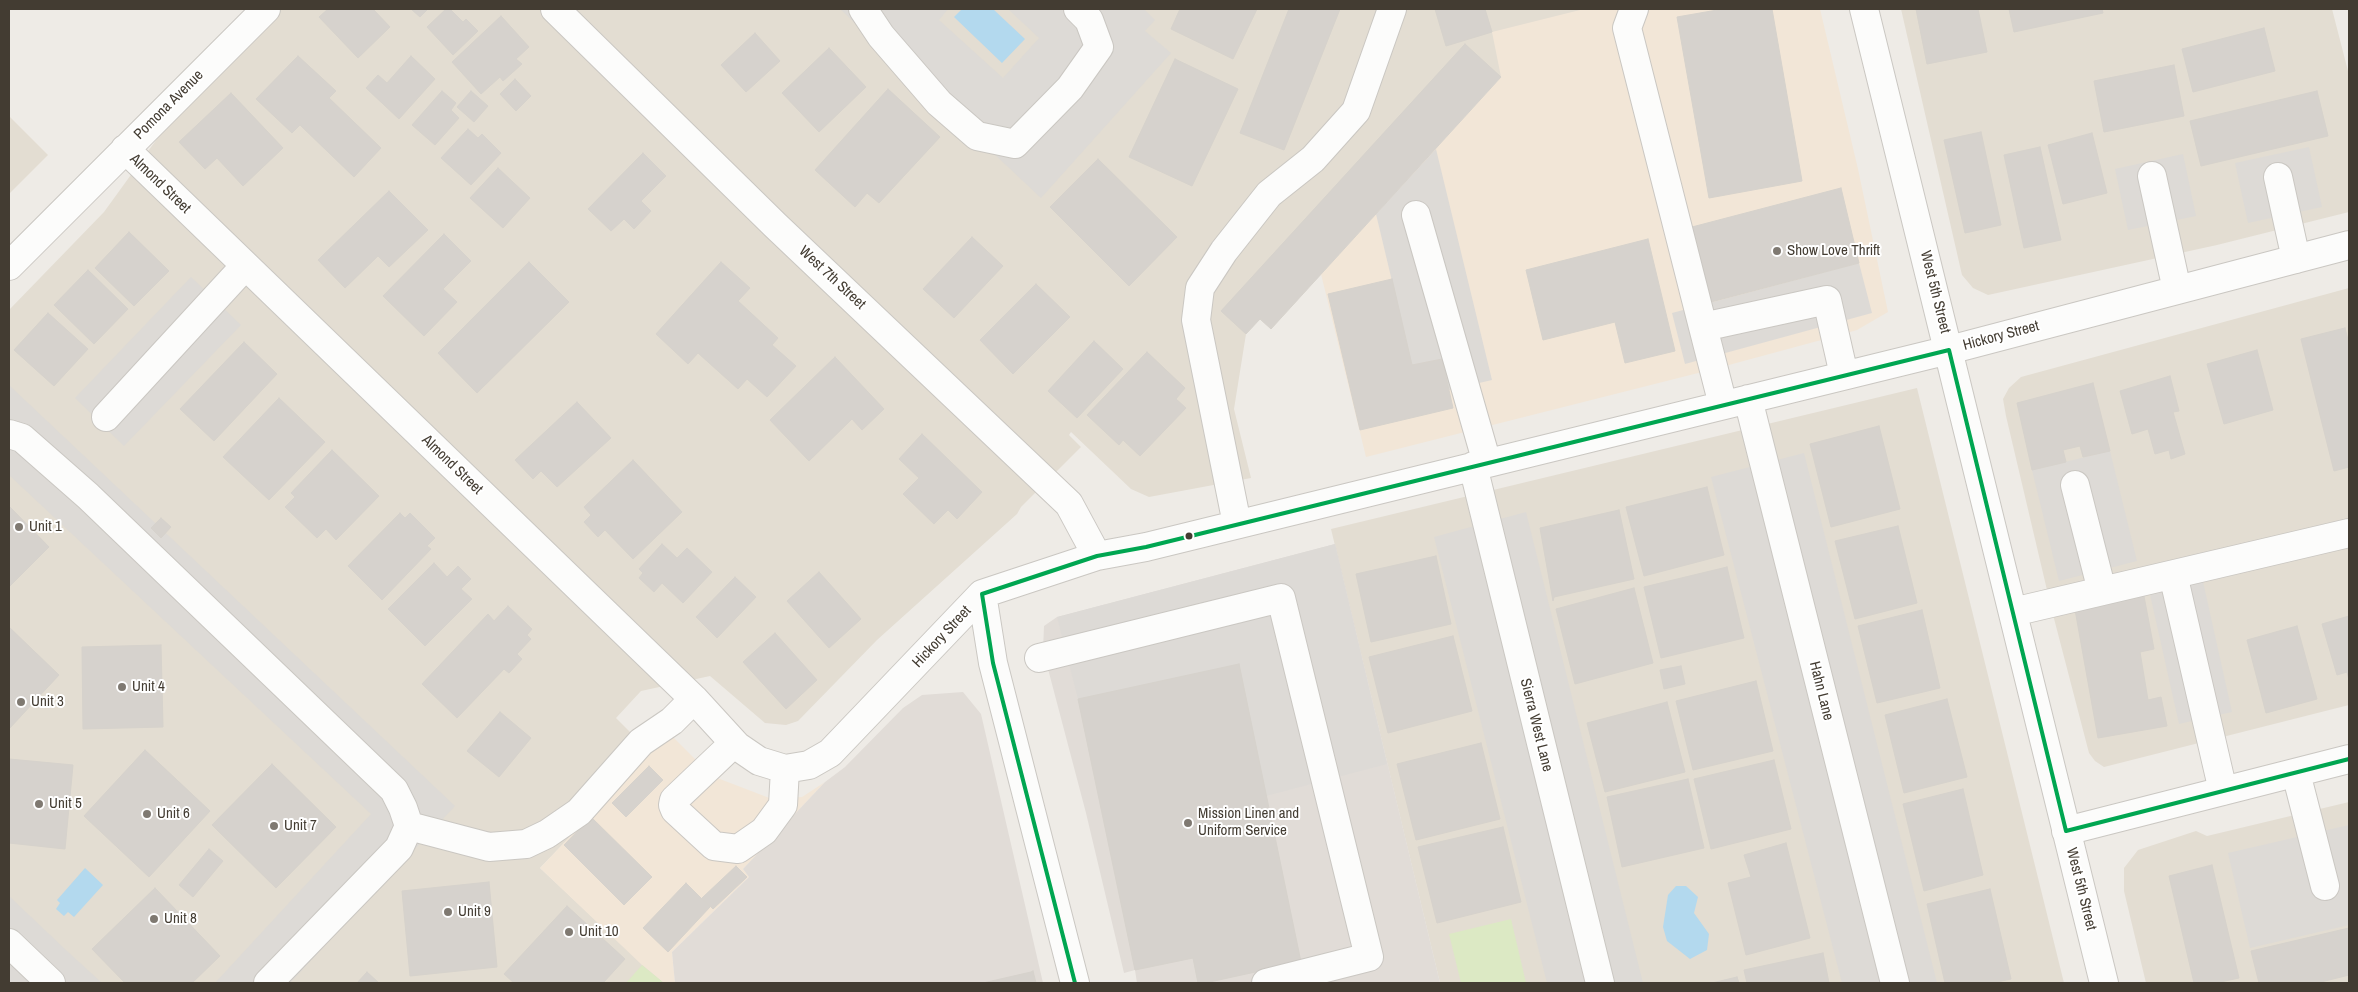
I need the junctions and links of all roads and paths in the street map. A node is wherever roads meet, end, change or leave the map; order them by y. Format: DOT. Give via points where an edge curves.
graph roads {
  1 [pos="266,9"];
  2 [pos="555,9"];
  3 [pos="863,9"];
  4 [pos="1078,9"];
  5 [pos="1392,9"];
  6 [pos="1634,9"];
  7 [pos="1864,9"];
  8 [pos="125,149"];
  9 [pos="2152,176"];
  10 [pos="2278,177"];
  11 [pos="1416,215"];
  12 [pos="2349,245"];
  13 [pos="2296,259"];
  14 [pos="9,266"];
  15 [pos="245,266"];
  16 [pos="2178,290"];
  17 [pos="1703,327"];
  18 [pos="1950,350"];
  19 [pos="1844,375"];
  20 [pos="1735,402"];
  21 [pos="106,417"];
  22 [pos="9,434"];
  23 [pos="1480,464"];
  24 [pos="2075,485"];
  25 [pos="1237,524"];
  26 [pos="2349,533"];
  27 [pos="1097,556"];
  28 [pos="2175,583"];
  29 [pos="2102,591"];
  30 [pos="982,594"];
  31 [pos="2013,612"];
  32 [pos="1039,658"];
  33 [pos="694,699"];
  34 [pos="734,743"];
  35 [pos="2349,759"];
  36 [pos="785,769"];
  37 [pos="2296,773"];
  38 [pos="2223,791"];
  39 [pos="409,826"];
  40 [pos="2066,831"];
  41 [pos="2325,886"];
  42 [pos="9,943"];
  43 [pos="51,983"];
  44 [pos="268,983"];
  45 [pos="1075,983"];
  46 [pos="1266,983"];
  47 [pos="1600,983"];
  48 [pos="1895,983"];
  49 [pos="2104,983"];
  1 -- 8 [label="street, Pomona Avenue"];
  2 -- 27 [label="street, West 7th Street" via="1069,504"];
  3 -- 4 [label="street" via="939,103 977,136 1015,144 1070,88 1099,47 1089,20"];
  5 -- 25 [label="street" via="1356,111 1313,159 1269,194 1224,251 1200,288 1196,320"];
  6 -- 17 [label="street, Hahn Lane" via="1627,28"];
  7 -- 18 [label="street, West 5th Street"];
  8 -- 14 [label="street, Pomona Avenue"];
  8 -- 15 [label="street, Almond Street"];
  9 -- 16 [label="street"];
  10 -- 13 [label="street"];
  11 -- 23 [label="street, Sierra West Lane"];
  12 -- 13 [label="street, Hickory Street"];
  13 -- 16 [label="street, Hickory Street"];
  15 -- 21 [label="street"];
  15 -- 33 [label="street, Almond Street"];
  16 -- 18 [label="street, Hickory Street"];
  17 -- 19 [label="street" via="1827,300"];
  17 -- 20 [label="street, Hahn Lane"];
  18 -- 19 [label="street, Hickory Street"];
  18 -- 31 [label="street, West 5th Street"];
  19 -- 20 [label="street, Hickory Street"];
  20 -- 23 [label="street, Hickory Street"];
  20 -- 48 [label="street, Hahn Lane"];
  22 -- 39 [label="street" via="22,438 88,496 394,790"];
  23 -- 25 [label="street, Hickory Street"];
  23 -- 47 [label="street, Sierra West Lane"];
  24 -- 29 [label="street"];
  25 -- 27 [label="street, Hickory Street"];
  26 -- 29 [label="street"];
  27 -- 30 [label="street, Hickory Street"];
  28 -- 38 [label="street"];
  29 -- 31 [label="street"];
  30 -- 36 [label="street, Hickory Street" via="830,753 809,764"];
  30 -- 45 [label="street" via="993,663"];
  31 -- 40 [label="street, West 5th Street"];
  32 -- 46 [label="street" via="1281,598 1370,957"];
  33 -- 34 [label="street, Almond Street"];
  33 -- 39 [label="street" via="672,721 641,742 579,812 526,844 489,847"];
  34 -- 36 [label="street, Almond Street" via="759,761"];
  34 -- 36 [label="street" via="672,805 714,846 738,850 764,831 783,805"];
  35 -- 37 [label="street"];
  37 -- 38 [label="street"];
  37 -- 41 [label="street"];
  38 -- 40 [label="street"];
  39 -- 44 [label="street" via="399,848"];
  40 -- 49 [label="street, West 5th Street"];
  42 -- 43 [label="street"];
}
